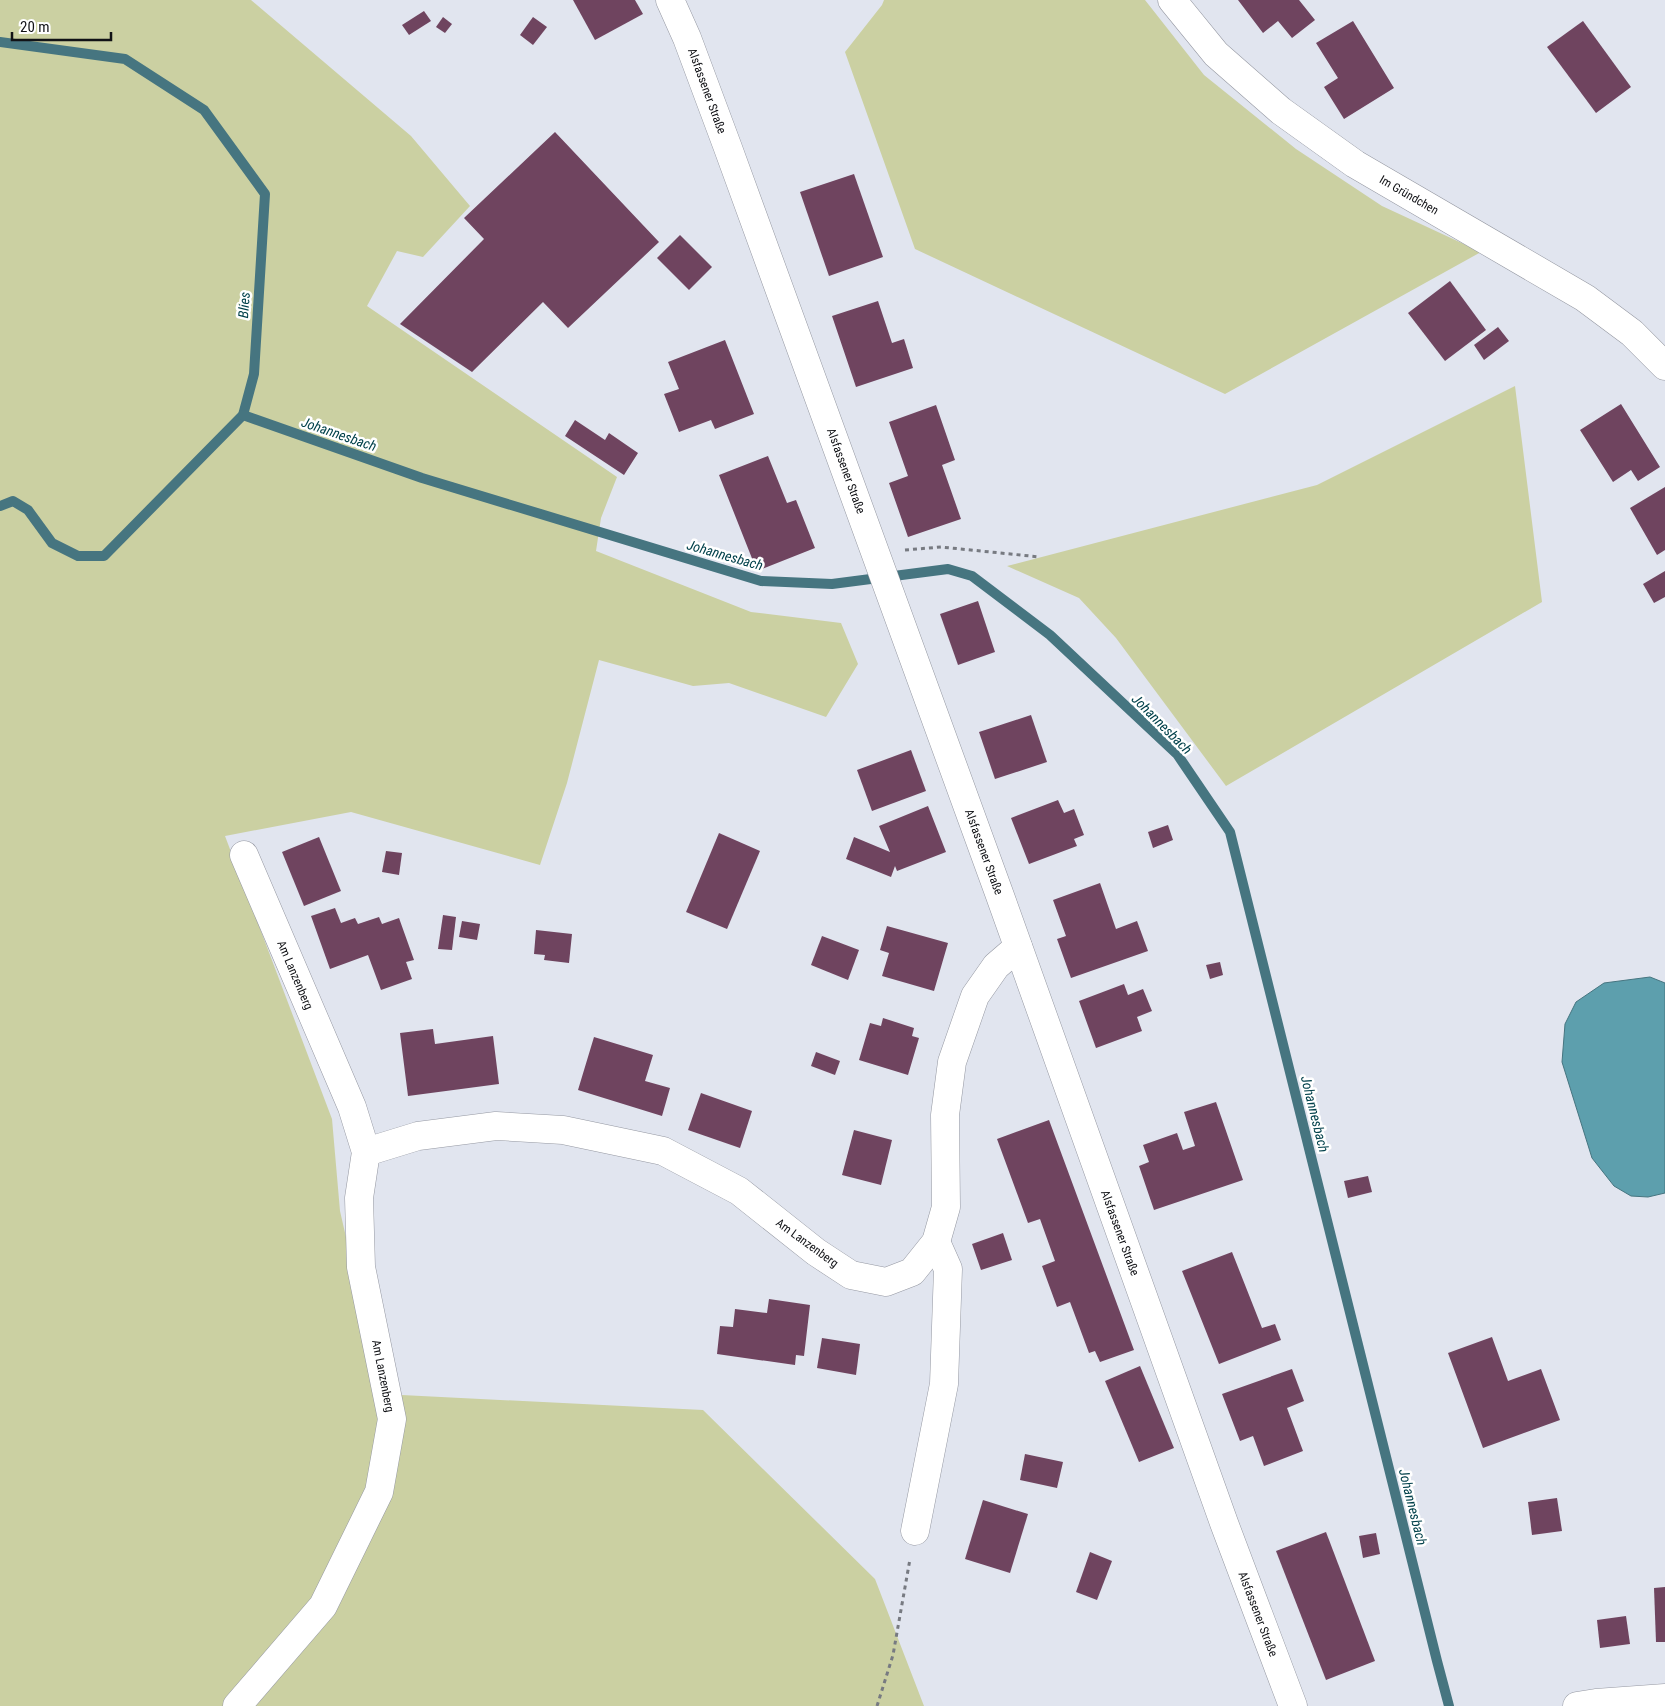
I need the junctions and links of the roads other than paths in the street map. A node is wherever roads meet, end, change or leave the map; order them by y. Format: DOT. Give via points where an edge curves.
graph roads {
  1 [pos="670,0"];
  2 [pos="1172,0"];
  3 [pos="1665,366"];
  4 [pos="244,855"];
  5 [pos="1018,947"];
  6 [pos="366,1152"];
  7 [pos="936,1242"];
  8 [pos="915,1531"];
  9 [pos="1665,1698"];
  10 [pos="237,1706"];
  11 [pos="1293,1706"];
  12 [pos="1577,1706"];
  1 -- 5 [label="main road, Alsfassener Straße" via="718,120"];
  2 -- 3 [label="main road, Im Gründchen" via="1216,54 1281,111 1355,164 1585,298 1632,332"];
  4 -- 6 [label="main road, Am Lanzenberg" via="352,1107"];
  5 -- 7 [label="main road, Am Lanzenberg" via="996,966 975,996 952,1062 944,1116 946,1207"];
  5 -- 11 [label="main road, Alsfassener Straße" via="1224,1523"];
  6 -- 7 [label="main road, Am Lanzenberg" via="418,1136 496,1126 563,1130 662,1151 738,1191 851,1275 886,1282 912,1272"];
  6 -- 10 [label="main road, Am Lanzenberg" via="359,1198 361,1267 392,1419 379,1492 323,1606"];
  7 -- 8 [label="main road" via="948,1269 944,1384"];
  9 -- 12 [label="main road"];
}
